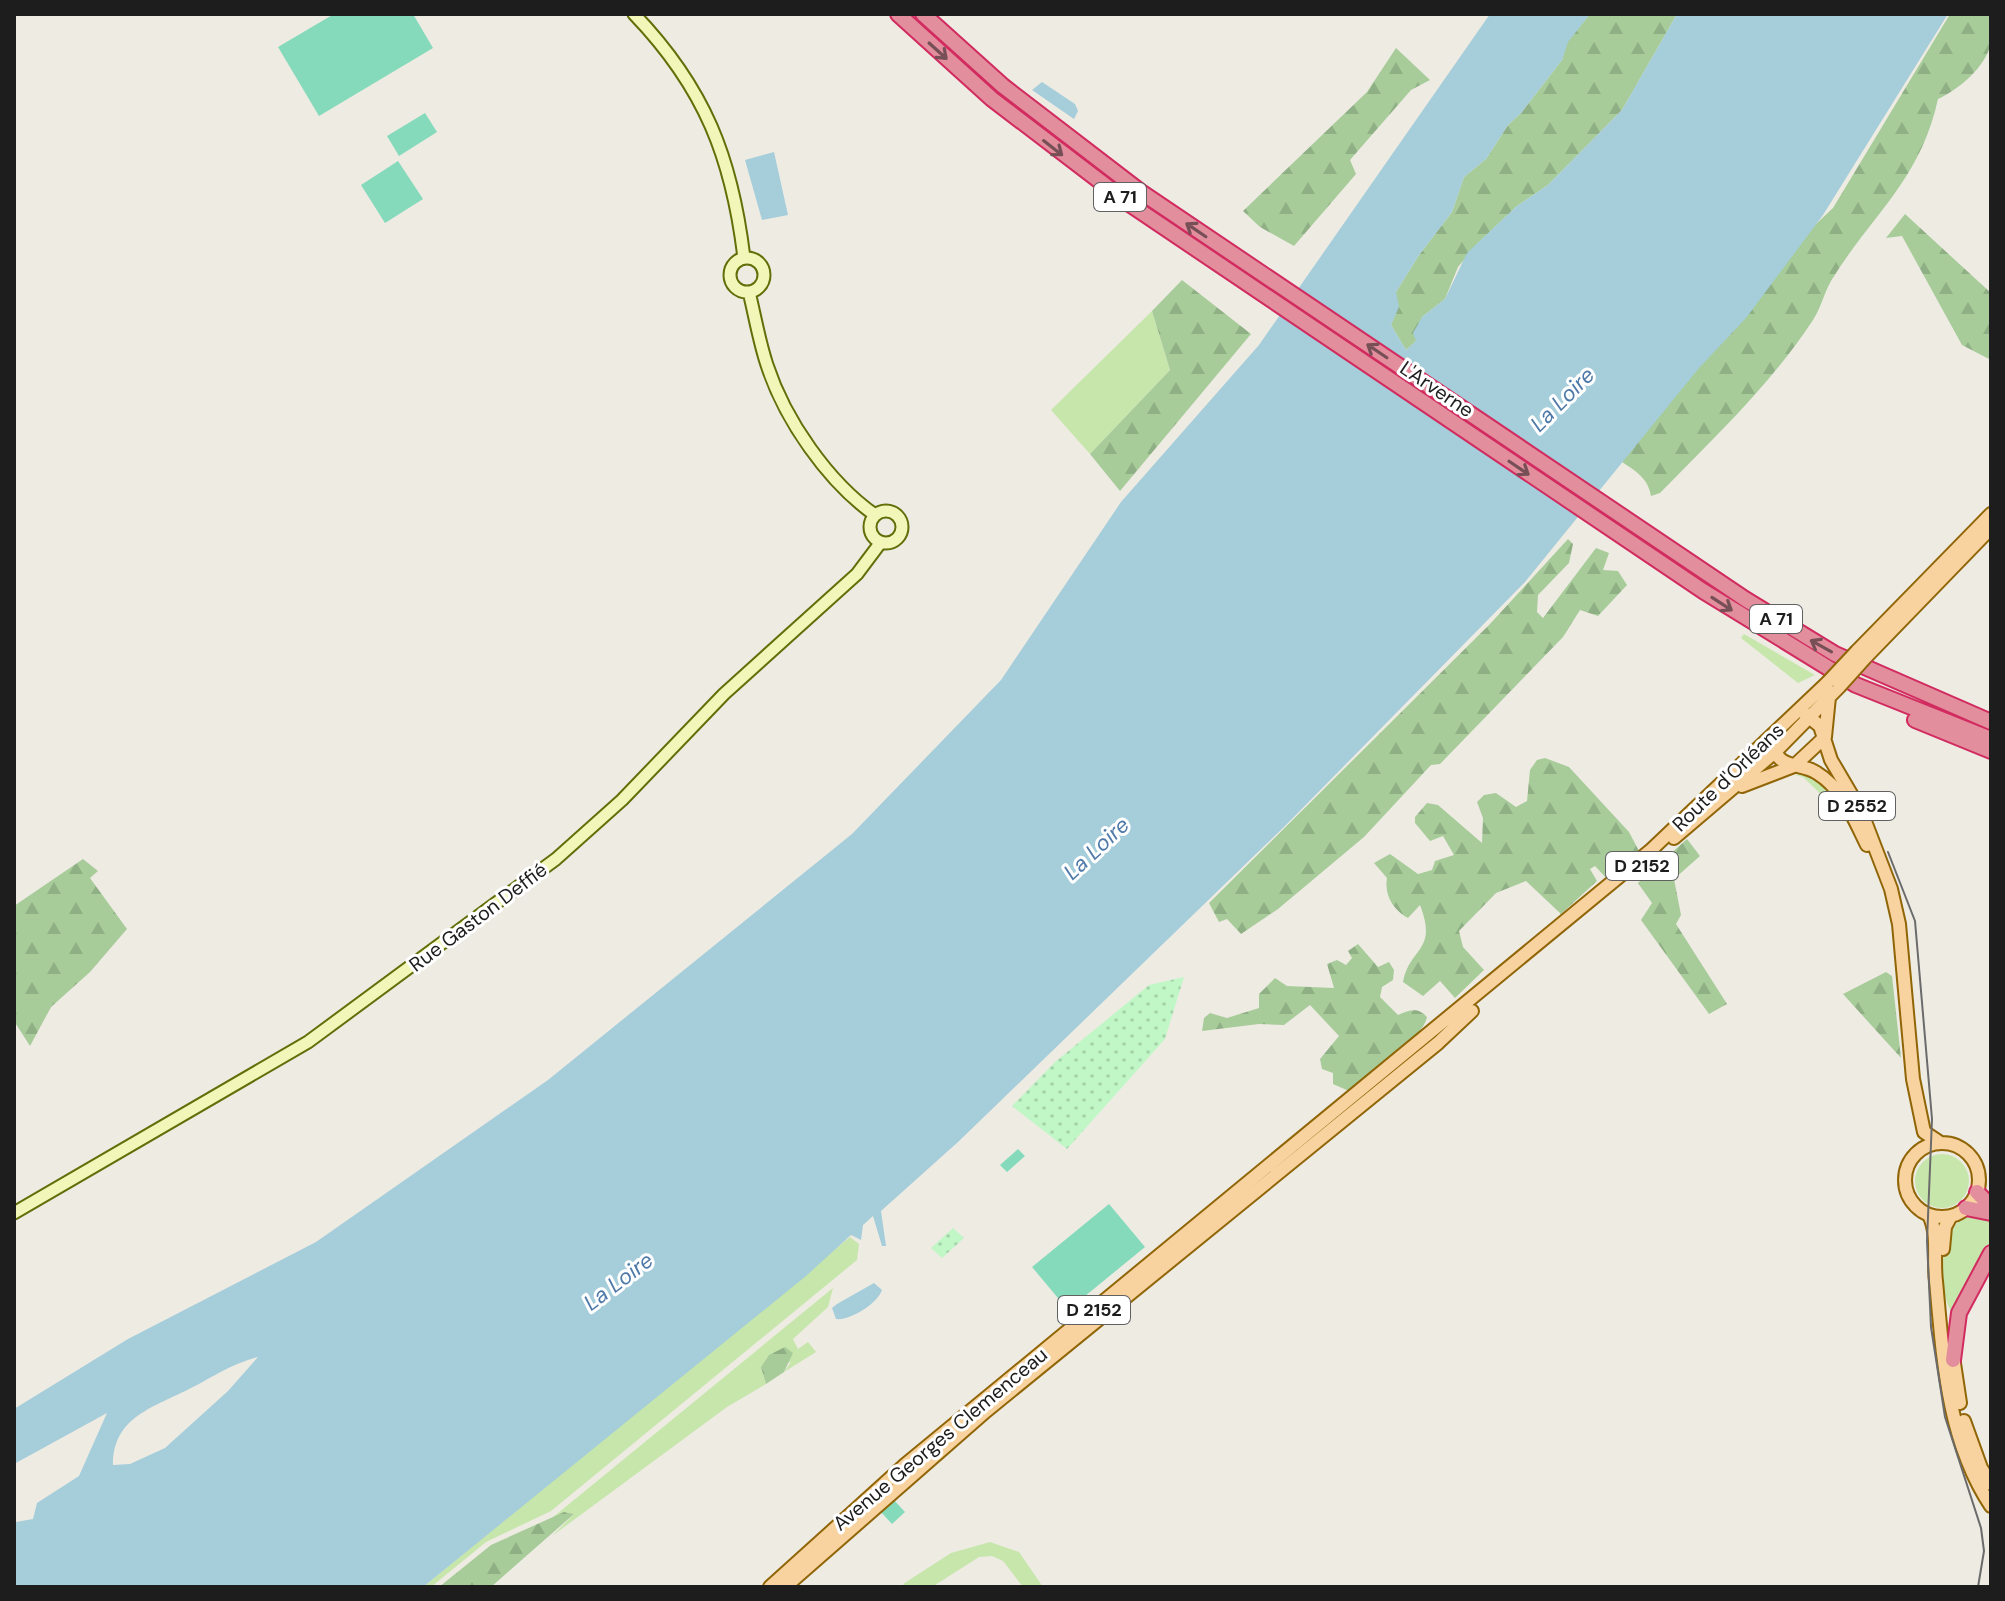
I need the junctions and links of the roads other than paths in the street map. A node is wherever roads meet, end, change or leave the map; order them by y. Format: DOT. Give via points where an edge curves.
graph roads {
  1 [pos="634,14"];
  2 [pos="898,14"];
  3 [pos="923,14"];
  4 [pos="744,258"];
  5 [pos="749,292"];
  6 [pos="1991,514"];
  7 [pos="875,515"];
  8 [pos="1991,528"];
  9 [pos="881,542"];
  10 [pos="1862,654"];
  11 [pos="1891,681"];
  12 [pos="1833,684"];
  13 [pos="1856,685"];
  14 [pos="1829,697"];
  15 [pos="1798,710"];
  16 [pos="1991,714"];
  17 [pos="1811,716"];
  18 [pos="1991,722"];
  19 [pos="1772,734"];
  20 [pos="1825,737"];
  21 [pos="1991,739"];
  22 [pos="1991,751"];
  23 [pos="1775,752"];
  24 [pos="1794,766"];
  25 [pos="1728,793"];
  26 [pos="1887,877"];
  27 [pos="1913,1079"];
  28 [pos="1374,1090"];
  29 [pos="1939,1142"];
  30 [pos="1918,1151"];
  31 [pos="1977,1192"];
  32 [pos="1966,1208"];
  33 [pos="1991,1210"];
  34 [pos="14,1213"];
  35 [pos="1929,1215"];
  36 [pos="1951,1216"];
  37 [pos="1991,1253"];
  38 [pos="1953,1360"];
  39 [pos="1991,1484"];
  40 [pos="1991,1506"];
  41 [pos="770,1587"];
  42 [pos="785,1587"];
  1 -- 4 [label="main road" via="687,78 712,123 732,180"];
  2 -- 13 [label="highway, L'Arverne / A 71, one-way" via="992,99 1107,188 1657,561"];
  11 -- 3 [label="highway, L'Arverne / A 71, one-way" via="1797,632 1129,183 1003,86"];
  4 -- 5 [label="main road" via="730,274 735,287"];
  4 -- 5 [label="main road" via="758,261 765,274 758,288"];
  5 -- 7 [label="main road" via="767,367 789,412 841,487"];
  6 -- 10 [label="main road, Route d'Orléans / D 2152"];
  7 -- 9 [label="main road" via="870,531"];
  7 -- 9 [label="main road" via="889,511 900,521 898,537"];
  8 -- 10 [label="main road, Route d'Orléans / D 2152"];
  9 -- 34 [label="main road, Rue Gaston Deffié" via="857,574 724,694 622,800 556,859 308,1042"];
  10 -- 12 [label="main road, Route d'Orléans / D 2152, bridge"];
  11 -- 16 [label="highway" via="1898,677"];
  11 -- 18 [label="highway, L'Arverne / A 71"];
  12 -- 14 [label="main road, Route d'Orléans / D 2152"];
  12 -- 15 [label="main road, Route d'Orléans / D 2152"];
  13 -- 21 [label="highway, L'Arverne / A 71"];
  13 -- 22 [label="highway" via="1880,704"];
  14 -- 17 [label="main road, Route d'Orléans / D 2152"];
  14 -- 20 [label="main road"];
  15 -- 17 [label="main road"];
  15 -- 19 [label="main road, Route d'Orléans / D 2152"];
  17 -- 20 [label="main road"];
  17 -- 23 [label="main road, Route d'Orléans / D 2152"];
  19 -- 23 [label="main road"];
  19 -- 28 [label="main road, Route d'Orléans / D 2152" via="1650,851"];
  20 -- 24 [label="main road"];
  20 -- 26 [label="main road, D 2552"];
  23 -- 24 [label="main road"];
  23 -- 25 [label="main road, Route d'Orléans / D 2152"];
  24 -- 25 [label="main road"];
  24 -- 26 [label="main road, D 2552" via="1818,773 1840,793"];
  25 -- 28 [label="main road, Route d'Orléans / D 2152"];
  26 -- 27 [label="main road, D 2552" via="1899,924"];
  27 -- 29 [label="main road, D 2552" via="1924,1132"];
  27 -- 30 [label="main road, D 2552"];
  28 -- 41 [label="main road, Avenue Georges Clemenceau / D 2152" via="905,1465"];
  28 -- 42 [label="main road, Avenue Georges Clemenceau / D 2152" via="986,1411"];
  29 -- 30 [label="main road"];
  29 -- 31 [label="main road" via="1956,1145 1970,1156 1979,1173"];
  30 -- 35 [label="main road" via="1907,1166 1904,1184 1913,1204"];
  31 -- 32 [label="main road"];
  31 -- 33 [label="highway"];
  32 -- 33 [label="highway"];
  32 -- 36 [label="main road"];
  35 -- 36 [label="main road"];
  35 -- 40 [label="main road" via="1947,1383 1962,1448"];
  36 -- 38 [label="main road" via="1942,1261"];
  37 -- 38 [label="highway" via="1959,1313"];
  38 -- 39 [label="main road" via="1968,1436"];
}
